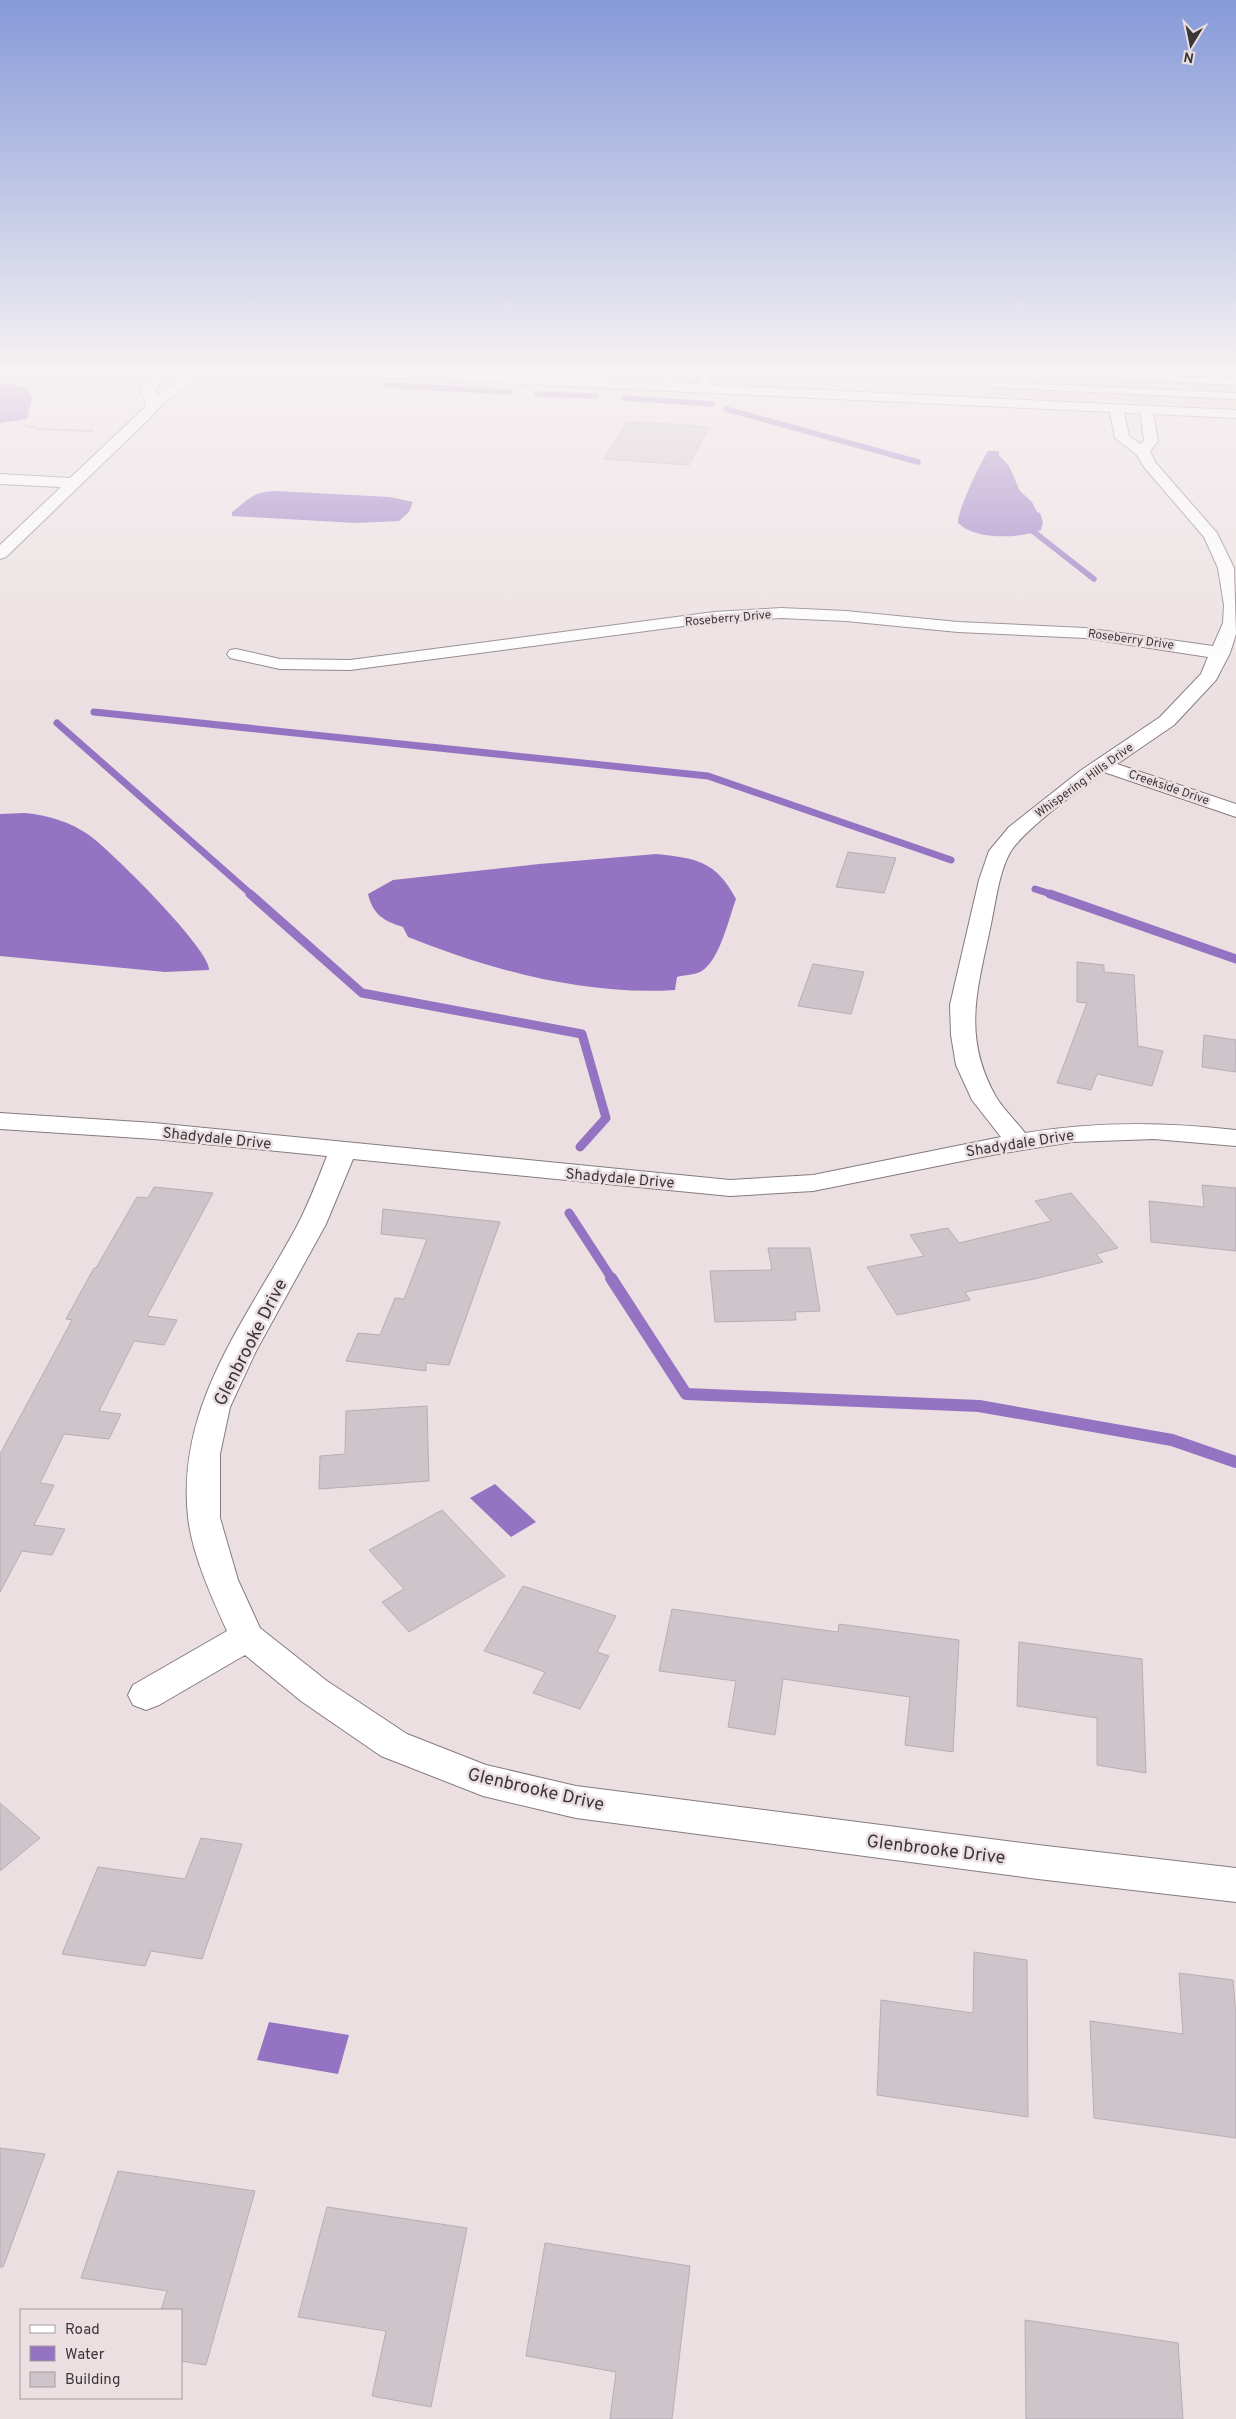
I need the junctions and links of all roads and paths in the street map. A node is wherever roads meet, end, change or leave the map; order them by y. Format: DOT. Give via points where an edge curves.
graph roads {
  1 [pos="74,483"];
  2 [pos="1166,483"];
  3 [pos="0,554"];
  4 [pos="1221,652"];
  5 [pos="236,654"];
  6 [pos="1102,765"];
  7 [pos="1236,810"];
  8 [pos="0,1121"];
  9 [pos="1236,1138"];
  10 [pos="1018,1141"];
  11 [pos="343,1151"];
  12 [pos="247,1637"];
  13 [pos="146,1694"];
  14 [pos="1236,1885"];
  1 -- 3 [label="street"];
  2 -- 4 [label="street, Whispering Hills Drive" via="1211,536 1232,586 1232,623"];
  4 -- 5 [label="street, Roseberry Drive" via="1085,633 781,613 714,617 350,665 280,664"];
  4 -- 6 [label="street, Whispering Hills Drive" via="1209,676 1167,721"];
  6 -- 7 [label="street, Creekside Drive"];
  6 -- 10 [label="street, Whispering Hills Drive" via="1016,830 1000,851 990,880 962,1005 969,1065 985,1100"];
  8 -- 11 [label="street, Shadydale Drive" via="154,1131"];
  9 -- 10 [label="street, Shadydale Drive" via="1139,1130"];
  10 -- 11 [label="street, Shadydale Drive" via="813,1183 730,1188"];
  11 -- 12 [label="street, Glenbrooke Drive" via="312,1224 226,1383 215,1407 204,1454 204,1518 221,1580"];
  12 -- 13 [label="street"];
  12 -- 14 [label="street, Glenbrooke Drive" via="314,1691 394,1746 483,1780 586,1803"];
}
